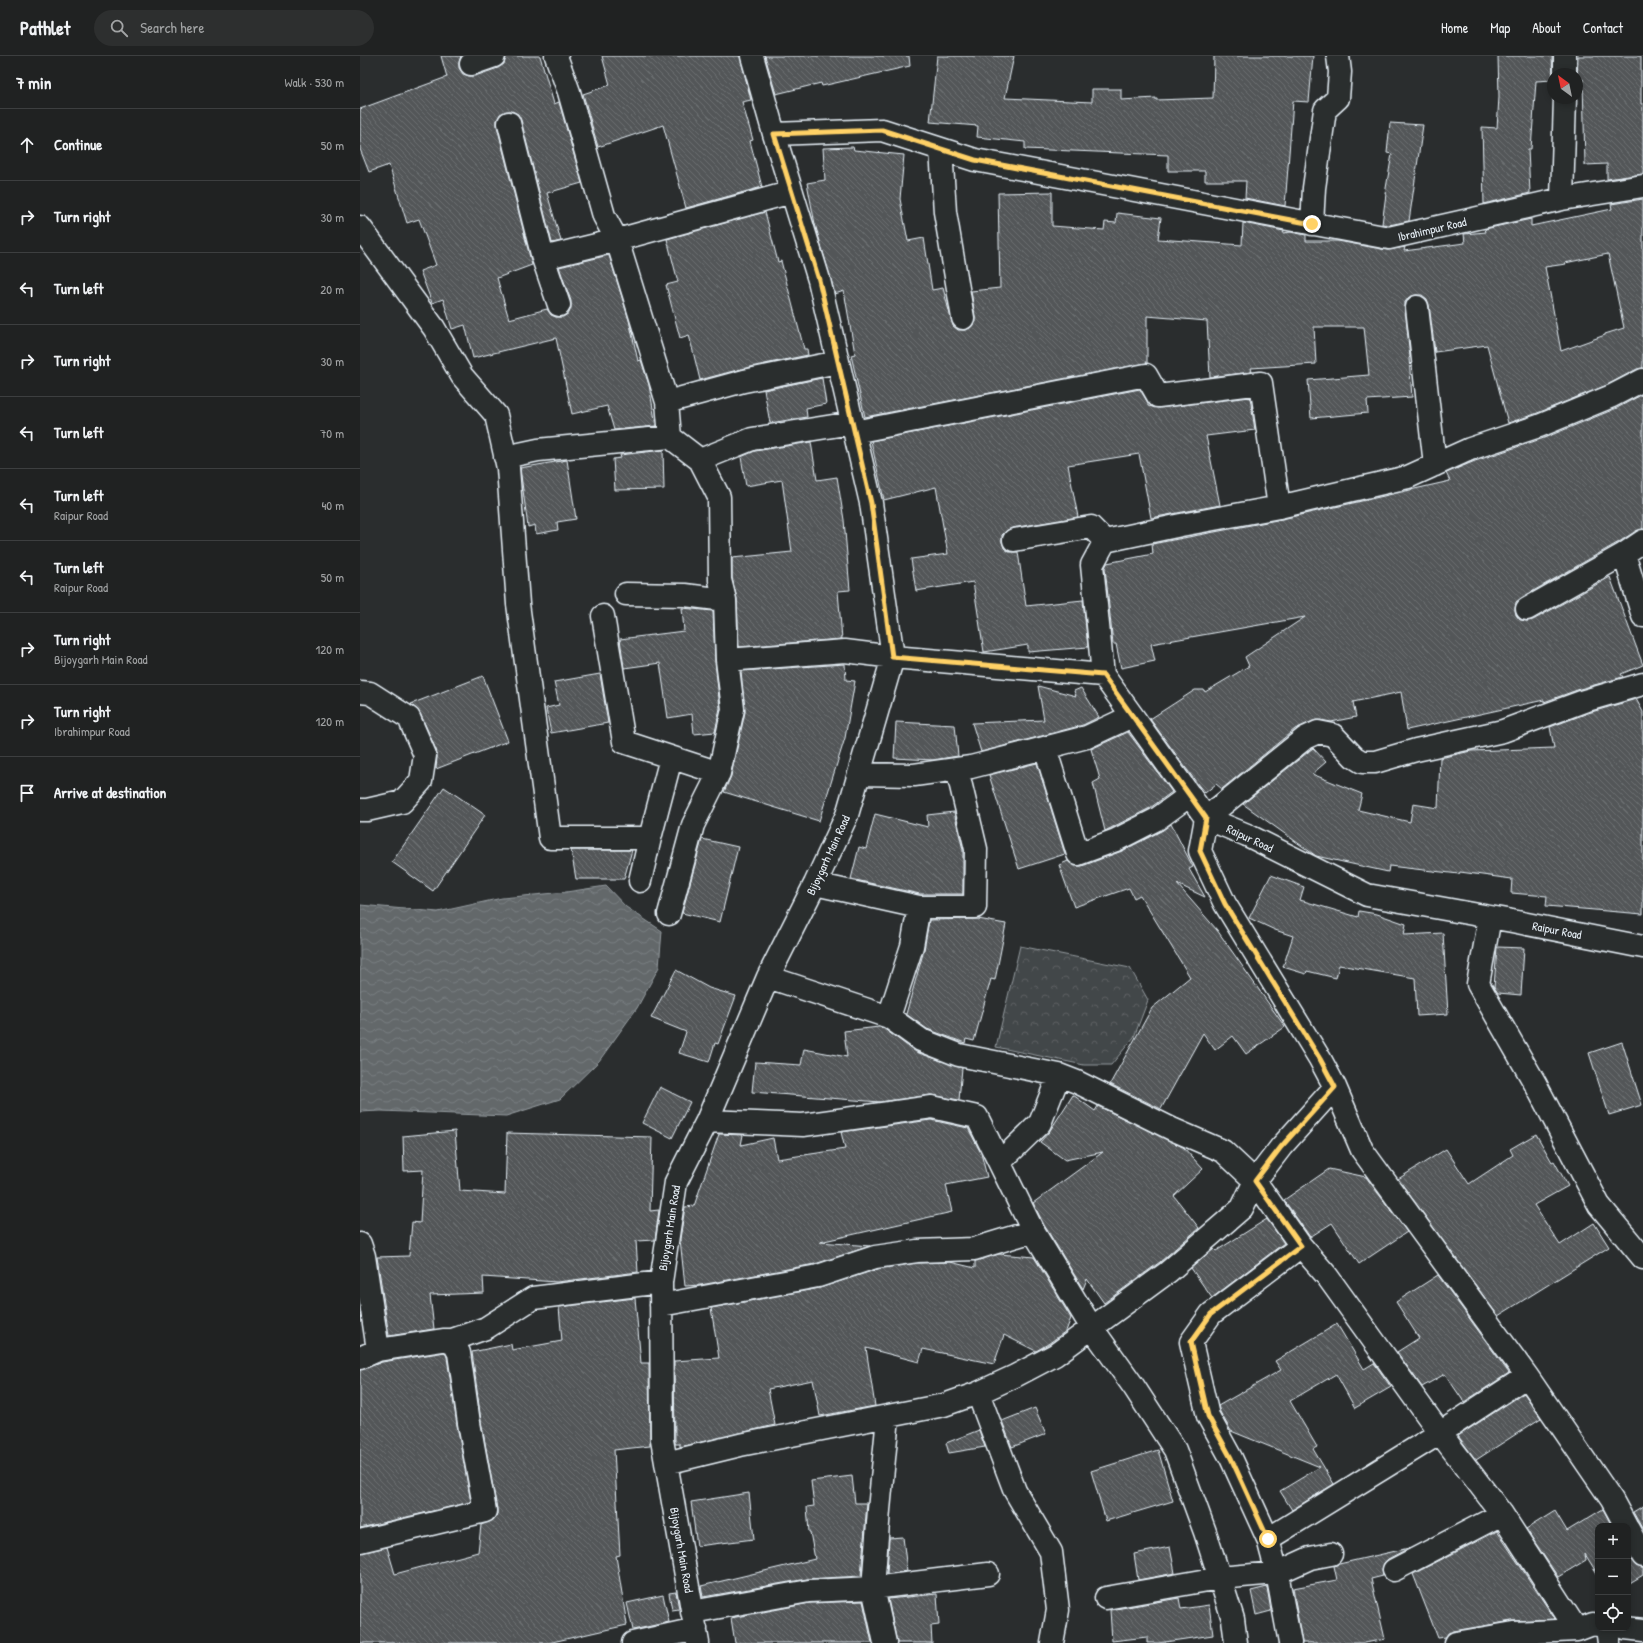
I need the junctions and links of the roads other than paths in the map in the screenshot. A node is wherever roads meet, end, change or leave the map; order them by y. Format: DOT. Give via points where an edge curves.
graph roads {
  1 [pos="494,56"];
  2 [pos="556,56"];
  3 [pos="752,56"];
  4 [pos="1338,56"];
  5 [pos="1565,56"];
  6 [pos="471,64"];
  7 [pos="1565,68"];
  8 [pos="1564,104"];
  9 [pos="509,123"];
  10 [pos="774,134"];
  11 [pos="941,149"];
  12 [pos="1643,186"];
  13 [pos="792,192"];
  14 [pos="1562,199"];
  15 [pos="1312,224"];
  16 [pos="360,227"];
  17 [pos="618,240"];
  18 [pos="543,258"];
  19 [pos="559,305"];
  20 [pos="1417,307"];
  21 [pos="963,318"];
  22 [pos="838,362"];
  23 [pos="1643,380"];
  24 [pos="667,402"];
  25 [pos="853,427"];
  26 [pos="670,437"];
  27 [pos="505,457"];
  28 [pos="700,460"];
  29 [pos="1435,465"];
  30 [pos="1279,507"];
  31 [pos="1014,540"];
  32 [pos="1105,541"];
  33 [pos="1643,541"];
  34 [pos="1624,554"];
  35 [pos="626,594"];
  36 [pos="725,600"];
  37 [pos="1526,609"];
  38 [pos="603,616"];
  39 [pos="1643,616"];
  40 [pos="892,657"];
  41 [pos="727,660"];
  42 [pos="1103,675"];
  43 [pos="1643,684"];
  44 [pos="360,692"];
  45 [pos="1132,716"];
  46 [pos="1045,748"];
  47 [pos="671,758"];
  48 [pos="957,769"];
  49 [pos="719,773"];
  50 [pos="859,774"];
  51 [pos="1190,795"];
  52 [pos="360,810"];
  53 [pos="1206,818"];
  54 [pos="650,838"];
  55 [pos="640,881"];
  56 [pos="815,884"];
  57 [pos="919,908"];
  58 [pos="669,914"];
  59 [pos="1490,917"];
  60 [pos="1643,947"];
  61 [pos="768,977"];
  62 [pos="889,1018"];
  63 [pos="1059,1075"];
  64 [pos="1335,1087"];
  65 [pos="707,1121"];
  66 [pos="1000,1162"];
  67 [pos="1255,1181"];
  68 [pos="1033,1231"];
  69 [pos="360,1244"];
  70 [pos="1301,1246"];
  71 [pos="1643,1258"];
  72 [pos="661,1282"];
  73 [pos="661,1305"];
  74 [pos="1092,1328"];
  75 [pos="452,1340"];
  76 [pos="369,1354"];
  77 [pos="1527,1376"];
  78 [pos="978,1392"];
  79 [pos="888,1417"];
  80 [pos="1440,1433"];
  81 [pos="666,1462"];
  82 [pos="1502,1514"];
  83 [pos="1624,1523"];
  84 [pos="1631,1534"];
  85 [pos="1268,1539"];
  86 [pos="360,1541"];
  87 [pos="1331,1554"];
  88 [pos="1643,1556"];
  89 [pos="1394,1570"];
  90 [pos="1276,1573"];
  91 [pos="988,1574"];
  92 [pos="1220,1578"];
  93 [pos="873,1588"];
  94 [pos="1106,1598"];
  95 [pos="1595,1624"];
  96 [pos="695,1628"];
  97 [pos="1631,1629"];
  98 [pos="1577,1630"];
  99 [pos="1643,1630"];
  100 [pos="1607,1631"];
  101 [pos="633,1643"];
  102 [pos="886,1643"];
  103 [pos="1052,1643"];
  104 [pos="1236,1643"];
  105 [pos="1290,1643"];
  106 [pos="1456,1643"];
  107 [pos="1609,1643"];
  1 -- 6 [label="street"];
  2 -- 17 [label="street" via="569,92 604,216"];
  3 -- 10 [label="street, Bijoygarh Main Road"];
  4 -- 15 [label="street" via="1338,98 1325,110 1314,188"];
  5 -- 7 [label="street"];
  8 -- 14 [label="street"];
  9 -- 18 [label="street"];
  10 -- 11 [label="street, Ibrahimpur Road" via="882,130"];
  10 -- 13 [label="street, Bijoygarh Main Road"];
  11 -- 15 [label="street, Ibrahimpur Road" via="975,160"];
  11 -- 21 [label="street" via="945,212"];
  12 -- 14 [label="street, Ibrahimpur Road"];
  13 -- 17 [label="street"];
  13 -- 22 [label="street, Bijoygarh Main Road" via="819,280"];
  14 -- 15 [label="street, Ibrahimpur Road" via="1389,238"];
  16 -- 27 [label="street" via="434,328 462,376 496,415"];
  17 -- 18 [label="street"];
  17 -- 24 [label="street"];
  18 -- 19 [label="street"];
  20 -- 29 [label="street"];
  22 -- 24 [label="street" via="744,381"];
  22 -- 25 [label="street, Bijoygarh Main Road"];
  23 -- 29 [label="street" via="1612,396 1539,426 1470,449"];
  24 -- 26 [label="street"];
  25 -- 28 [label="street" via="752,439"];
  25 -- 30 [label="street" via="1146,375 1158,396 1261,383"];
  25 -- 40 [label="street, Bijoygarh Main Road" via="871,503"];
  26 -- 27 [label="street" via="538,450"];
  26 -- 28 [label="street"];
  27 -- 54 [label="street" via="508,468 518,604 550,838"];
  28 -- 36 [label="street" via="719,497 720,580"];
  29 -- 30 [label="street" via="1408,477"];
  30 -- 32 [label="street"];
  31 -- 32 [label="street" via="1091,527"];
  32 -- 42 [label="street" via="1092,565"];
  33 -- 34 [label="street"];
  34 -- 37 [label="street"];
  34 -- 39 [label="street"];
  35 -- 36 [label="street" via="685,595"];
  36 -- 41 [label="street"];
  38 -- 47 [label="street" via="624,742"];
  40 -- 41 [label="street" via="845,651"];
  40 -- 42 [label="street"];
  40 -- 50 [label="street, Bijoygarh Main Road"];
  41 -- 49 [label="street" via="734,709"];
  42 -- 45 [label="street"];
  43 -- 53 [label="street" via="1584,701 1503,731 1416,750 1375,762 1362,762 1333,735 1318,732 1305,738"];
  44 -- 52 [label="street" via="370,693 409,718 425,755 421,781 402,802"];
  45 -- 46 [label="street" via="1087,737"];
  45 -- 51 [label="street"];
  46 -- 48 [label="street"];
  46 -- 51 [label="street" via="1078,854 1116,840 1157,819"];
  47 -- 49 [label="street"];
  47 -- 54 [label="street"];
  48 -- 50 [label="street" via="914,775"];
  48 -- 57 [label="street" via="976,849 975,907"];
  49 -- 58 [label="street" via="693,825"];
  50 -- 56 [label="street, Bijoygarh Main Road" via="847,815"];
  51 -- 53 [label="street"];
  53 -- 59 [label="street, Raipur Road" via="1247,835 1367,895"];
  53 -- 64 [label="street" via="1200,851 1225,904"];
  54 -- 55 [label="street"];
  56 -- 57 [label="street"];
  56 -- 61 [label="street, Bijoygarh Main Road"];
  57 -- 62 [label="street" via="912,946"];
  59 -- 60 [label="street, Raipur Road"];
  59 -- 71 [label="street" via="1478,984 1600,1205"];
  61 -- 62 [label="street"];
  61 -- 65 [label="street, Bijoygarh Main Road"];
  62 -- 63 [label="street" via="921,1040 959,1055"];
  63 -- 66 [label="street" via="1040,1124"];
  63 -- 67 [label="street" via="1223,1151"];
  64 -- 67 [label="street" via="1281,1147"];
  64 -- 77 [label="street" via="1362,1150"];
  65 -- 66 [label="street" via="803,1125 932,1107 977,1117"];
  65 -- 72 [label="street, Bijoygarh Main Road" via="676,1182"];
  66 -- 68 [label="street"];
  67 -- 70 [label="street"];
  67 -- 74 [label="street" via="1242,1208 1168,1272"];
  68 -- 73 [label="street" via="974,1249 917,1251 875,1257 818,1276"];
  68 -- 74 [label="street"];
  69 -- 76 [label="street" via="364,1256"];
  70 -- 80 [label="street" via="1327,1276"];
  70 -- 85 [label="street" via="1211,1314 1191,1342 1208,1416 1231,1458"];
  72 -- 73 [label="street, Bijoygarh Main Road"];
  72 -- 75 [label="street" via="533,1298 486,1328"];
  73 -- 81 [label="street, Bijoygarh Main Road" via="662,1440"];
  74 -- 78 [label="street" via="1055,1355"];
  74 -- 92 [label="street" via="1134,1386 1175,1450"];
  75 -- 76 [label="street"];
  75 -- 86 [label="street" via="458,1353 485,1511"];
  77 -- 80 [label="street"];
  77 -- 83 [label="street" via="1612,1500"];
  78 -- 79 [label="street" via="944,1405"];
  78 -- 103 [label="street" via="1015,1491 1051,1552 1058,1610"];
  79 -- 81 [label="street"];
  79 -- 93 [label="street"];
  80 -- 82 [label="street"];
  80 -- 85 [label="street"];
  81 -- 96 [label="street, Bijoygarh Main Road"];
  82 -- 89 [label="street"];
  82 -- 98 [label="street"];
  84 -- 88 [label="street"];
  85 -- 90 [label="street"];
  87 -- 90 [label="street" via="1310,1558"];
  90 -- 92 [label="street"];
  90 -- 105 [label="street"];
  91 -- 93 [label="street"];
  92 -- 94 [label="street"];
  92 -- 104 [label="street" via="1233,1619"];
  93 -- 96 [label="street" via="809,1591"];
  93 -- 102 [label="street"];
  95 -- 98 [label="street"];
  96 -- 101 [label="street"];
  97 -- 99 [label="street"];
  98 -- 106 [label="street" via="1514,1633"];
  100 -- 107 [label="street"];
}
